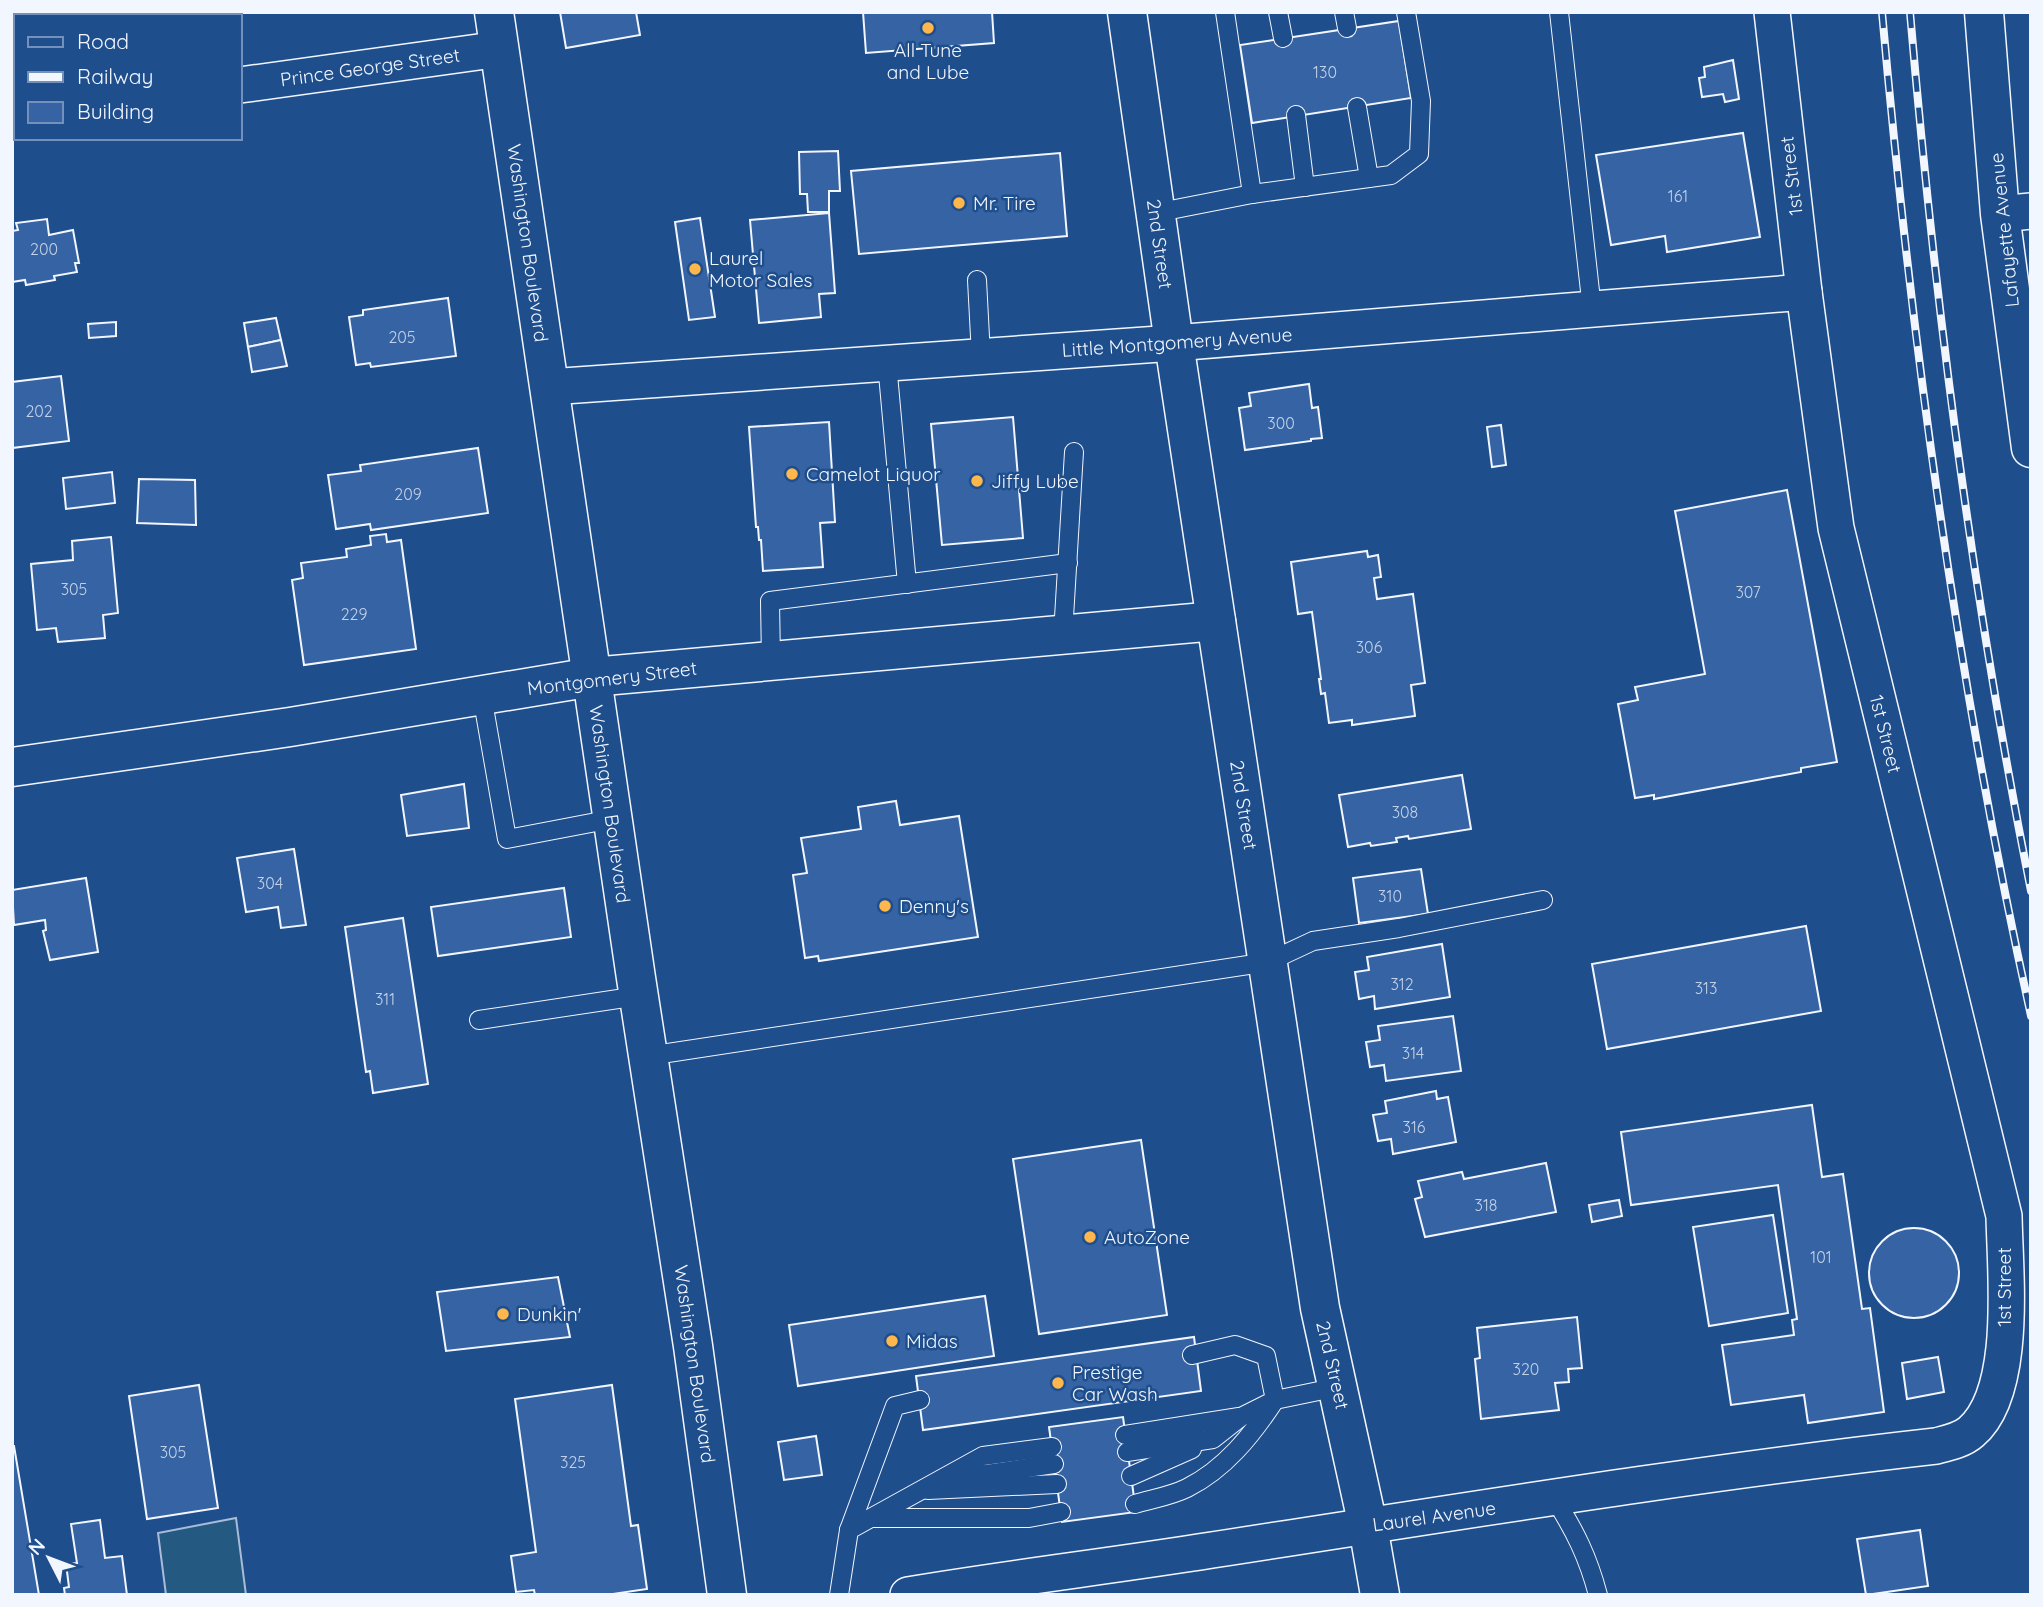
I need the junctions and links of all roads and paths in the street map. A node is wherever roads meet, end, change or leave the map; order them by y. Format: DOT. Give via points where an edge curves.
graph roads {
  1 [pos="494,12"];
  2 [pos="1127,12"];
  3 [pos="1225,12"];
  4 [pos="1278,12"];
  5 [pos="1406,12"];
  6 [pos="1559,12"];
  7 [pos="1772,12"];
  8 [pos="1984,12"];
  9 [pos="1283,38"];
  10 [pos="500,49"];
  11 [pos="242,85"];
  12 [pos="1357,107"];
  13 [pos="1296,115"];
  14 [pos="1369,178"];
  15 [pos="1306,187"];
  16 [pos="1252,194"];
  17 [pos="1155,213"];
  18 [pos="2015,213"];
  19 [pos="977,280"];
  20 [pos="1804,292"];
  21 [pos="1592,309"];
  22 [pos="1174,343"];
  23 [pos="981,356"];
  24 [pos="887,363"];
  25 [pos="549,387"];
  26 [pos="2031,446"];
  27 [pos="1074,452"];
  28 [pos="1068,563"];
  29 [pos="907,584"];
  30 [pos="1216,621"];
  31 [pos="1063,634"];
  32 [pos="771,660"];
  33 [pos="592,677"];
  34 [pos="482,696"];
  35 [pos="12,767"];
  36 [pos="612,819"];
  37 [pos="1543,901"];
  38 [pos="1268,962"];
  39 [pos="638,996"];
  40 [pos="479,1020"];
  41 [pos="648,1056"];
  42 [pos="1192,1355"];
  43 [pos="1338,1387"];
  44 [pos="920,1400"];
  45 [pos="1275,1400"];
  46 [pos="1241,1417"];
  47 [pos="1961,1438"];
  48 [pos="1213,1439"];
  49 [pos="1053,1455"];
  50 [pos="1131,1476"];
  51 [pos="1057,1484"];
  52 [pos="921,1490"];
  53 [pos="1554,1498"];
  54 [pos="1135,1504"];
  55 [pos="1061,1512"];
  56 [pos="871,1517"];
  57 [pos="1368,1526"];
  58 [pos="849,1530"];
  59 [pos="1601,1592"];
  60 [pos="727,1595"];
  61 [pos="839,1595"];
  62 [pos="908,1595"];
  63 [pos="1380,1595"];
  1 -- 10 [label="main road, Washington Boulevard"];
  2 -- 17 [label="main road, 2nd Street"];
  3 -- 16 [label="lane"];
  4 -- 9 [label="lane"];
  5 -- 14 [label="lane" via="1421,101 1419,154 1391,176"];
  6 -- 21 [label="lane"];
  7 -- 20 [label="street, 1st Street"];
  8 -- 18 [label="main road, Lafayette Avenue"];
  10 -- 11 [label="street, Prince George Street"];
  10 -- 25 [label="main road, Washington Boulevard"];
  12 -- 14 [label="lane"];
  13 -- 15 [label="lane"];
  14 -- 15 [label="lane"];
  15 -- 16 [label="lane"];
  16 -- 17 [label="lane"];
  17 -- 22 [label="main road, 2nd Street"];
  18 -- 26 [label="main road, Lafayette Avenue"];
  19 -- 23 [label="lane"];
  20 -- 21 [label="street, Little Montgomery Avenue"];
  20 -- 47 [label="street, 1st Street" via="1836,528 2004,1216 2006,1311 1999,1384 1991,1405"];
  21 -- 22 [label="street, Little Montgomery Avenue"];
  22 -- 23 [label="street, Little Montgomery Avenue"];
  22 -- 30 [label="main road, 2nd Street"];
  23 -- 24 [label="street, Little Montgomery Avenue"];
  24 -- 25 [label="street, Little Montgomery Avenue"];
  24 -- 29 [label="lane"];
  25 -- 33 [label="main road, Washington Boulevard"];
  27 -- 28 [label="lane"];
  28 -- 29 [label="lane"];
  28 -- 31 [label="lane"];
  29 -- 32 [label="lane" via="770,601"];
  30 -- 31 [label="main road, Montgomery Street"];
  30 -- 38 [label="main road, 2nd Street"];
  31 -- 32 [label="main road, Montgomery Street"];
  32 -- 33 [label="main road, Montgomery Street"];
  33 -- 34 [label="main road, Montgomery Street"];
  33 -- 36 [label="main road, Washington Boulevard"];
  34 -- 35 [label="main road, Montgomery Street"];
  34 -- 36 [label="lane" via="507,839"];
  36 -- 39 [label="main road, Washington Boulevard"];
  37 -- 38 [label="lane" via="1313,941"];
  38 -- 41 [label="lane"];
  38 -- 43 [label="main road, 2nd Street" via="1320,1308"];
  39 -- 40 [label="lane"];
  39 -- 41 [label="main road, Washington Boulevard"];
  41 -- 60 [label="main road, Washington Boulevard"];
  42 -- 45 [label="lane" via="1235,1345 1266,1356"];
  43 -- 45 [label="lane"];
  43 -- 57 [label="main road, 2nd Street"];
  44 -- 58 [label="lane" via="895,1406"];
  45 -- 46 [label="lane"];
  45 -- 54 [label="lane" via="1253,1434 1211,1474 1186,1489"];
  46 -- 48 [label="lane"];
  46 -- 48 [label="lane" via="1126,1444"];
  47 -- 53 [label="street, Laurel Avenue" via="1936,1446"];
  48 -- 50 [label="lane"];
  49 -- 52 [label="lane" via="939,1481"];
  51 -- 52 [label="lane"];
  52 -- 56 [label="lane"];
  53 -- 57 [label="street, Laurel Avenue"];
  53 -- 59 [label="lane" via="1577,1535"];
  55 -- 56 [label="lane" via="1029,1518"];
  56 -- 58 [label="lane"];
  57 -- 62 [label="street, Laurel Avenue"];
  57 -- 63 [label="main road, 2nd Street"];
  58 -- 61 [label="lane"];
}
